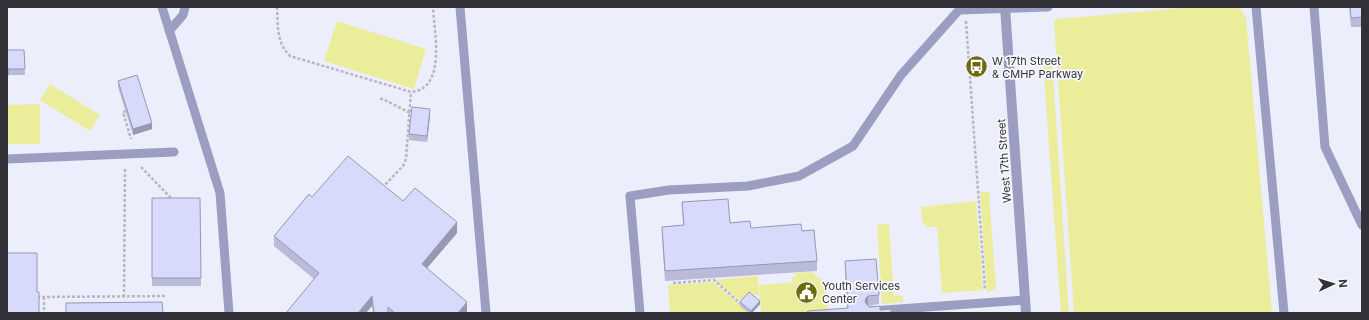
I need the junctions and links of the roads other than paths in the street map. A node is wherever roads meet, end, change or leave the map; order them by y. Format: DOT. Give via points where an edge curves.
graph roads {
  1 [pos="162,7"];
  2 [pos="192,7"];
  3 [pos="460,7"];
  4 [pos="1048,7"];
  5 [pos="1256,7"];
  6 [pos="1314,7"];
  7 [pos="1005,8"];
  8 [pos="184,11"];
  9 [pos="169,31"];
  10 [pos="174,152"];
  11 [pos="7,159"];
  12 [pos="1362,225"];
  13 [pos="1025,300"];
  14 [pos="871,311"];
  15 [pos="229,313"];
  16 [pos="486,313"];
  17 [pos="640,313"];
  18 [pos="1026,313"];
  19 [pos="1284,313"];
  1 -- 9 [label="lane"];
  2 -- 8 [label="lane"];
  3 -- 16 [label="lane"];
  4 -- 7 [label="lane"];
  5 -- 19 [label="lane"];
  6 -- 12 [label="lane" via="1325,148"];
  7 -- 13 [label="street, West 17th Street"];
  7 -- 17 [label="lane" via="959,10 901,75 853,146 800,176 748,186 669,190 630,196"];
  8 -- 9 [label="lane"];
  9 -- 15 [label="lane" via="220,193"];
  10 -- 11 [label="lane"];
  13 -- 14 [label="lane"];
  13 -- 18 [label="street, West 17th Street"];
}
